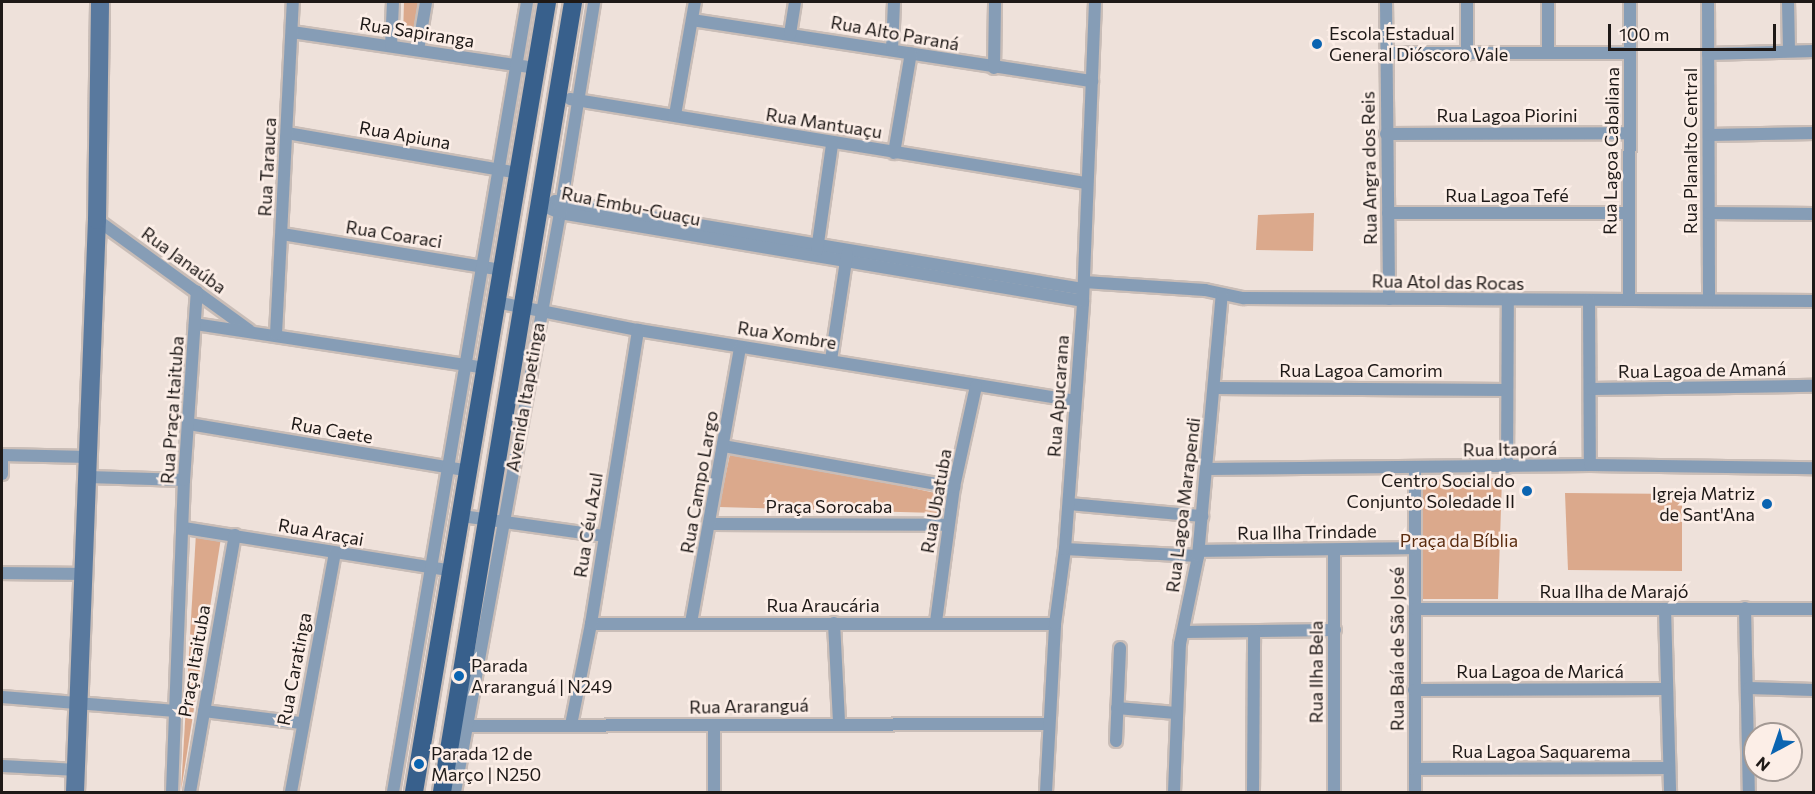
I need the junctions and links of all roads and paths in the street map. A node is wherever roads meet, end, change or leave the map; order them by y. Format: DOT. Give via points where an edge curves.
graph roads {
  1 [pos="100,2"];
  2 [pos="293,2"];
  3 [pos="393,2"];
  4 [pos="426,2"];
  5 [pos="527,2"];
  6 [pos="547,2"];
  7 [pos="573,2"];
  8 [pos="594,2"];
  9 [pos="695,2"];
  10 [pos="795,2"];
  11 [pos="894,2"];
  12 [pos="995,2"];
  13 [pos="1095,2"];
  14 [pos="1386,2"];
  15 [pos="1467,2"];
  16 [pos="1548,2"];
  17 [pos="1630,2"];
  18 [pos="1708,2"];
  19 [pos="1788,2"];
  20 [pos="692,20"];
  21 [pos="292,32"];
  22 [pos="790,34"];
  23 [pos="391,46"];
  24 [pos="418,50"];
  25 [pos="892,50"];
  26 [pos="1789,51"];
  27 [pos="1814,51"];
  28 [pos="1387,52"];
  29 [pos="911,53"];
  30 [pos="1548,53"];
  31 [pos="1630,53"];
  32 [pos="1467,54"];
  33 [pos="1708,54"];
  34 [pos="516,66"];
  35 [pos="536,68"];
  36 [pos="994,68"];
  37 [pos="1092,81"];
  38 [pos="557,96"];
  39 [pos="576,100"];
  40 [pos="675,115"];
  41 [pos="286,133"];
  42 [pos="1629,133"];
  43 [pos="1814,133"];
  44 [pos="1386,134"];
  45 [pos="1709,135"];
  46 [pos="832,144"];
  47 [pos="894,153"];
  48 [pos="498,168"];
  49 [pos="518,173"];
  50 [pos="1086,183"];
  51 [pos="513,199"];
  52 [pos="562,200"];
  53 [pos="539,204"];
  54 [pos="560,213"];
  55 [pos="1388,213"];
  56 [pos="1627,213"];
  57 [pos="1709,213"];
  58 [pos="1814,214"];
  59 [pos="97,220"];
  60 [pos="282,234"];
  61 [pos="818,244"];
  62 [pos="848,249"];
  63 [pos="817,257"];
  64 [pos="846,262"];
  65 [pos="481,266"];
  66 [pos="501,270"];
  67 [pos="197,291"];
  68 [pos="1083,291"];
  69 [pos="1222,294"];
  70 [pos="1389,299"];
  71 [pos="1709,299"];
  72 [pos="1589,300"];
  73 [pos="1629,300"];
  74 [pos="1814,301"];
  75 [pos="495,302"];
  76 [pos="1508,302"];
  77 [pos="531,310"];
  78 [pos="195,324"];
  79 [pos="250,330"];
  80 [pos="638,330"];
  81 [pos="276,334"];
  82 [pos="740,346"];
  83 [pos="831,360"];
  84 [pos="463,364"];
  85 [pos="486,368"];
  86 [pos="976,386"];
  87 [pos="1814,386"];
  88 [pos="1216,388"];
  89 [pos="1590,389"];
  90 [pos="1507,390"];
  91 [pos="1074,401"];
  92 [pos="189,424"];
  93 [pos="723,446"];
  94 [pos="2,455"];
  95 [pos="88,457"];
  96 [pos="1590,465"];
  97 [pos="1507,467"];
  98 [pos="448,468"];
  99 [pos="1814,468"];
  100 [pos="1208,469"];
  101 [pos="1415,470"];
  102 [pos="469,471"];
  103 [pos="2,474"];
  104 [pos="88,477"];
  105 [pos="184,480"];
  106 [pos="954,486"];
  107 [pos="1069,504"];
  108 [pos="462,516"];
  109 [pos="1202,516"];
  110 [pos="495,519"];
  111 [pos="711,524"];
  112 [pos="948,525"];
  113 [pos="185,528"];
  114 [pos="235,535"];
  115 [pos="604,536"];
  116 [pos="1415,548"];
  117 [pos="1065,549"];
  118 [pos="1334,551"];
  119 [pos="335,553"];
  120 [pos="1199,553"];
  121 [pos="431,568"];
  122 [pos="452,571"];
  123 [pos="2,573"];
  124 [pos="83,574"];
  125 [pos="1745,608"];
  126 [pos="1415,609"];
  127 [pos="1665,609"];
  128 [pos="1814,609"];
  129 [pos="936,622"];
  130 [pos="691,623"];
  131 [pos="834,623"];
  132 [pos="591,624"];
  133 [pos="1055,624"];
  134 [pos="1335,630"];
  135 [pos="1184,632"];
  136 [pos="1254,632"];
  137 [pos="1120,648"];
  138 [pos="1749,688"];
  139 [pos="1666,689"];
  140 [pos="1414,690"];
  141 [pos="1814,690"];
  142 [pos="2,697"];
  143 [pos="79,704"];
  144 [pos="1117,708"];
  145 [pos="175,711"];
  146 [pos="204,711"];
  147 [pos="1176,713"];
  148 [pos="839,722"];
  149 [pos="301,723"];
  150 [pos="1049,723"];
  151 [pos="570,725"];
  152 [pos="450,726"];
  153 [pos="469,726"];
  154 [pos="714,726"];
  155 [pos="1116,741"];
  156 [pos="2,766"];
  157 [pos="1668,768"];
  158 [pos="1414,769"];
  159 [pos="76,770"];
  160 [pos="75,792"];
  161 [pos="172,792"];
  162 [pos="190,792"];
  163 [pos="291,792"];
  164 [pos="393,792"];
  165 [pos="414,792"];
  166 [pos="442,792"];
  167 [pos="455,792"];
  168 [pos="714,792"];
  169 [pos="1046,792"];
  170 [pos="1174,792"];
  171 [pos="1253,792"];
  172 [pos="1334,792"];
  173 [pos="1415,792"];
  174 [pos="1670,792"];
  175 [pos="1749,792"];
  1 -- 59 [label="main road"];
  2 -- 21 [label="street, Rua Tarauca"];
  3 -- 23 [label="street"];
  4 -- 24 [label="street"];
  5 -- 34 [label="street"];
  6 -- 35 [label="main road"];
  7 -- 38 [label="main road, Avenida Itapetinga"];
  8 -- 39 [label="street, Avenida Itapetinga"];
  9 -- 20 [label="street"];
  10 -- 22 [label="street"];
  11 -- 25 [label="street"];
  12 -- 36 [label="street"];
  13 -- 37 [label="street, Rua Apucarana"];
  14 -- 28 [label="street, Rua Angra dos Reis"];
  15 -- 32 [label="street"];
  16 -- 30 [label="street"];
  17 -- 31 [label="street, Rua Lagoa Cabaliana"];
  18 -- 33 [label="street, Rua Planalto Central"];
  19 -- 26 [label="street"];
  20 -- 22 [label="street, Rua Alto Paraná"];
  20 -- 40 [label="street"];
  21 -- 23 [label="street, Rua Sapiranga"];
  21 -- 41 [label="street, Rua Tarauca"];
  22 -- 25 [label="street, Rua Alto Paraná"];
  23 -- 24 [label="street, Rua Sapiranga"];
  24 -- 34 [label="street, Rua Sapiranga"];
  25 -- 29 [label="street, Rua Alto Paraná"];
  26 -- 27 [label="street"];
  26 -- 33 [label="street"];
  28 -- 32 [label="street"];
  28 -- 44 [label="street, Rua Angra dos Reis"];
  29 -- 36 [label="street, Rua Alto Paraná"];
  29 -- 47 [label="street"];
  30 -- 31 [label="street"];
  30 -- 32 [label="street"];
  31 -- 42 [label="street, Rua Lagoa Cabaliana"];
  33 -- 45 [label="street, Rua Planalto Central"];
  34 -- 35 [label="street, Rua Sapiranga"];
  34 -- 48 [label="street"];
  35 -- 49 [label="main road"];
  36 -- 37 [label="street, Rua Alto Paraná"];
  37 -- 50 [label="street, Rua Apucarana"];
  38 -- 39 [label="street, Rua Mantuaçu"];
  38 -- 53 [label="main road, Avenida Itapetinga"];
  39 -- 40 [label="street, Rua Mantuaçu"];
  39 -- 52 [label="street, Avenida Itapetinga"];
  40 -- 46 [label="street, Rua Mantuaçu"];
  41 -- 48 [label="street, Rua Apiuna"];
  41 -- 60 [label="street, Rua Tarauca"];
  42 -- 44 [label="street, Rua Lagoa Piorini"];
  42 -- 56 [label="street, Rua Lagoa Cabaliana"];
  43 -- 45 [label="street"];
  44 -- 55 [label="street, Rua Angra dos Reis"];
  45 -- 57 [label="street, Rua Planalto Central"];
  46 -- 47 [label="street, Rua Mantuaçu"];
  46 -- 61 [label="street"];
  47 -- 50 [label="street, Rua Mantuaçu"];
  48 -- 49 [label="street, Rua Apiuna"];
  48 -- 65 [label="street"];
  49 -- 51 [label="main road"];
  50 -- 68 [label="street, Rua Apucarana"];
  51 -- 53 [label="main road"];
  51 -- 66 [label="main road"];
  52 -- 53 [label="street, Rua Embu-Guaçu"];
  52 -- 54 [label="street, Avenida Itapetinga"];
  52 -- 61 [label="street, Rua Embu-Guaçu"];
  53 -- 54 [label="street, Rua Embu-Guaçu"];
  53 -- 77 [label="main road, Avenida Itapetinga"];
  54 -- 63 [label="street, Rua Embu-Guaçu"];
  54 -- 77 [label="street, Avenida Itapetinga"];
  55 -- 56 [label="street, Rua Lagoa Tefé"];
  55 -- 70 [label="street, Rua Angra dos Reis"];
  56 -- 73 [label="street, Rua Lagoa Cabaliana"];
  57 -- 58 [label="street"];
  57 -- 71 [label="street, Rua Planalto Central"];
  59 -- 67 [label="street, Rua Janaúba"];
  59 -- 95 [label="main road"];
  60 -- 65 [label="street, Rua Coaraci"];
  60 -- 81 [label="street, Rua Tarauca"];
  61 -- 62 [label="street, Rua Embu-Guaçu"];
  61 -- 63 [label="street"];
  62 -- 64 [label="street"];
  62 -- 68 [label="street, Rua Embu-Guaçu"];
  63 -- 64 [label="street, Rua Embu-Guaçu"];
  64 -- 68 [label="street, Rua Embu-Guaçu"];
  64 -- 83 [label="street"];
  65 -- 66 [label="street, Rua Coaraci"];
  65 -- 84 [label="street"];
  66 -- 75 [label="main road"];
  67 -- 78 [label="street"];
  67 -- 79 [label="street, Rua Janaúba"];
  68 -- 69 [label="street, Rua Atol das Rocas"];
  68 -- 91 [label="street, Rua Apucarana"];
  69 -- 70 [label="street, Rua Atol das Rocas" via="1244,298"];
  69 -- 88 [label="street, Rua Lagoa Marapendi"];
  70 -- 76 [label="street, Rua Atol das Rocas"];
  71 -- 73 [label="street, Rua Atol das Rocas"];
  71 -- 74 [label="street, Rua Atol das Rocas"];
  72 -- 73 [label="street, Rua Atol das Rocas"];
  72 -- 76 [label="street, Rua Atol das Rocas"];
  72 -- 89 [label="street"];
  75 -- 77 [label="street, Rua Xombre"];
  75 -- 85 [label="main road"];
  76 -- 90 [label="street"];
  77 -- 80 [label="street, Rua Xombre"];
  77 -- 110 [label="main road, Avenida Itapetinga"];
  78 -- 79 [label="street, Rua Praça Itaituba"];
  78 -- 92 [label="street, Rua Praça Itaituba"];
  79 -- 81 [label="street, Rua Praça Itaituba"];
  80 -- 82 [label="street, Rua Xombre"];
  80 -- 115 [label="street, Rua Céu Azul"];
  81 -- 84 [label="street, Rua Praça Itaituba"];
  82 -- 83 [label="street, Rua Xombre"];
  82 -- 93 [label="street, Rua Campo Largo"];
  83 -- 86 [label="street, Rua Xombre"];
  84 -- 85 [label="street, Rua Praça Itaituba"];
  84 -- 98 [label="street"];
  85 -- 102 [label="main road"];
  86 -- 91 [label="street, Rua Xombre"];
  86 -- 106 [label="street, Rua Ubatuba"];
  87 -- 89 [label="street, Rua Lagoa de Amaná"];
  88 -- 90 [label="street, Rua Lagoa Camorim" via="1388,386"];
  88 -- 100 [label="street, Rua Lagoa Marapendi"];
  89 -- 96 [label="street"];
  90 -- 97 [label="street"];
  91 -- 107 [label="street, Rua Apucarana"];
  92 -- 98 [label="street, Rua Caete"];
  92 -- 105 [label="street, Rua Praça Itaituba"];
  93 -- 106 [label="street, Praça Sorocaba"];
  93 -- 111 [label="street, Rua Campo Largo"];
  94 -- 95 [label="street"];
  94 -- 103 [label="street"];
  95 -- 104 [label="main road"];
  96 -- 97 [label="street, Rua Itaporá"];
  96 -- 99 [label="street, Rua Itaporá"];
  97 -- 101 [label="street, Rua Itaporá"];
  98 -- 102 [label="street, Rua Caete"];
  98 -- 121 [label="street"];
  100 -- 101 [label="street, Rua Itaporá"];
  100 -- 109 [label="street, Rua Lagoa Marapendi"];
  101 -- 116 [label="street, Rua Baía de São José"];
  102 -- 108 [label="main road"];
  104 -- 105 [label="street"];
  104 -- 124 [label="main road"];
  105 -- 113 [label="street, Rua Praça Itaituba"];
  106 -- 112 [label="street, Rua Ubatuba"];
  107 -- 109 [label="street"];
  107 -- 117 [label="street, Rua Apucarana"];
  108 -- 110 [label="street"];
  108 -- 122 [label="main road"];
  109 -- 120 [label="street, Rua Lagoa Marapendi"];
  110 -- 115 [label="street"];
  110 -- 152 [label="main road, Avenida Itapetinga"];
  110 -- 153 [label="street, Avenida Itapetinga"];
  111 -- 112 [label="street, Praça Sorocaba"];
  111 -- 130 [label="street, Rua Campo Largo"];
  112 -- 129 [label="street, Rua Ubatuba"];
  113 -- 114 [label="street, Rua Araçai"];
  113 -- 145 [label="street, Rua Praça Itaituba"];
  114 -- 119 [label="street, Rua Araçai"];
  114 -- 146 [label="street, Praça Itaituba"];
  115 -- 132 [label="street, Rua Céu Azul"];
  116 -- 118 [label="street, Rua Ilha Trindade"];
  116 -- 126 [label="street, Rua Baía de São José"];
  117 -- 120 [label="street, Rua Ilha Trindade"];
  117 -- 133 [label="street, Rua Apucarana"];
  118 -- 120 [label="street, Rua Ilha Trindade"];
  118 -- 134 [label="street, Rua Ilha Bela"];
  119 -- 121 [label="street, Rua Araçai"];
  119 -- 149 [label="street, Rua Caratinga"];
  120 -- 135 [label="street, Rua Lagoa Marapendi"];
  121 -- 122 [label="street, Rua Araçai"];
  121 -- 164 [label="street"];
  122 -- 165 [label="main road"];
  123 -- 124 [label="street"];
  124 -- 143 [label="main road"];
  125 -- 127 [label="street, Rua Ilha de Marajó"];
  125 -- 128 [label="street, Rua Ilha de Marajó"];
  125 -- 138 [label="street"];
  126 -- 127 [label="street, Rua Ilha de Marajó"];
  126 -- 140 [label="street, Rua Baía de São José"];
  127 -- 139 [label="street"];
  129 -- 131 [label="street, Rua Araucária"];
  129 -- 133 [label="street, Rua Araucária"];
  130 -- 131 [label="street, Rua Araucária"];
  130 -- 132 [label="street, Rua Araucária"];
  131 -- 148 [label="street"];
  132 -- 151 [label="street, Rua Céu Azul"];
  133 -- 150 [label="street, Rua Apucarana"];
  134 -- 136 [label="street"];
  134 -- 172 [label="street, Rua Ilha Bela"];
  135 -- 136 [label="street"];
  135 -- 147 [label="street, Rua Lagoa Marapendi"];
  136 -- 171 [label="street"];
  137 -- 144 [label="street"];
  138 -- 141 [label="street"];
  138 -- 175 [label="street"];
  139 -- 140 [label="street, Rua Lagoa de Maricá"];
  139 -- 157 [label="street"];
  140 -- 158 [label="street, Rua Baía de São José"];
  142 -- 143 [label="street"];
  143 -- 145 [label="street"];
  143 -- 159 [label="main road"];
  144 -- 147 [label="street"];
  144 -- 155 [label="street"];
  145 -- 161 [label="street, Rua Praça Itaituba"];
  146 -- 149 [label="street"];
  146 -- 162 [label="street, Praça Itaituba"];
  147 -- 170 [label="street, Rua Lagoa Marapendi"];
  148 -- 150 [label="street, Rua Araranguá"];
  148 -- 154 [label="street, Rua Araranguá"];
  149 -- 163 [label="street, Rua Caratinga"];
  150 -- 169 [label="street, Rua Apucarana"];
  151 -- 153 [label="street, Rua Araranguá"];
  151 -- 154 [label="street, Rua Araranguá"];
  152 -- 153 [label="street, Rua Araranguá"];
  152 -- 166 [label="main road, Avenida Itapetinga"];
  153 -- 167 [label="street, Avenida Itapetinga"];
  154 -- 168 [label="street"];
  156 -- 159 [label="street"];
  157 -- 158 [label="street, Rua Lagoa Saquarema"];
  157 -- 174 [label="street"];
  158 -- 173 [label="street, Rua Baía de São José"];
  159 -- 160 [label="main road"];
}
